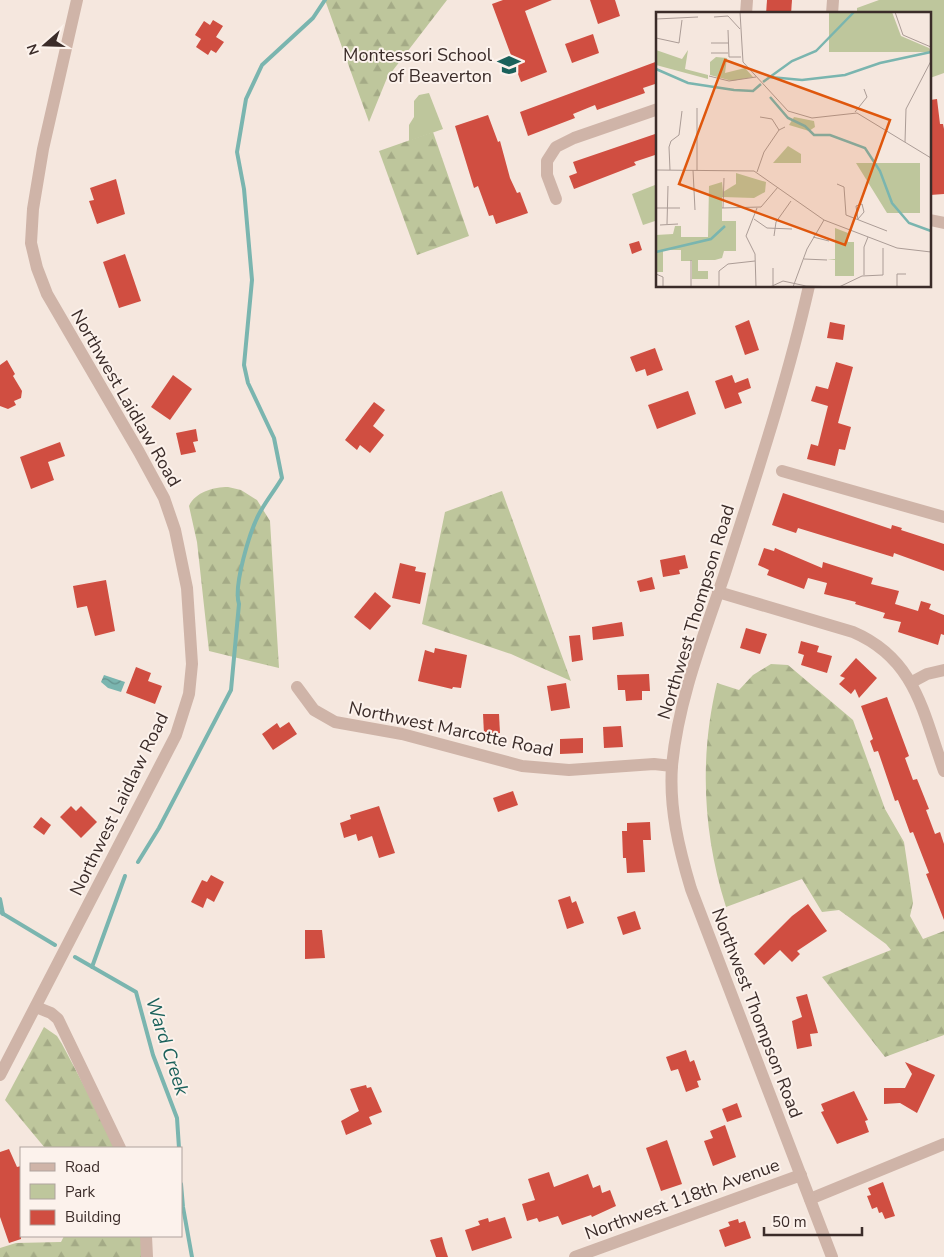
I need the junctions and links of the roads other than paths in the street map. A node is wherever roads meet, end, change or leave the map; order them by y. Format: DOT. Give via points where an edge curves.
graph roads {
  1 [pos="77,0"];
  2 [pos="656,110"];
  3 [pos="556,199"];
  4 [pos="808,288"];
  5 [pos="782,471"];
  6 [pos="944,517"];
  7 [pos="718,592"];
  8 [pos="944,670"];
  9 [pos="912,682"];
  10 [pos="297,688"];
  11 [pos="672,766"];
  12 [pos="944,771"];
  13 [pos="36,1007"];
  14 [pos="0,1075"];
  15 [pos="944,1144"];
  16 [pos="120,1147"];
  17 [pos="801,1175"];
  18 [pos="810,1199"];
  19 [pos="146,1237"];
  20 [pos="147,1257"];
  21 [pos="575,1257"];
  22 [pos="832,1257"];
  1 -- 13 [label="street, Northwest Laidlaw Road" via="37,179 31,243 47,294 139,452 170,514 184,568 192,664 189,694 176,735"];
  2 -- 3 [label="street" via="556,147 547,161"];
  4 -- 7 [label="street, Northwest Thompson Road" via="776,407"];
  5 -- 6 [label="street"];
  7 -- 9 [label="street" via="853,632 873,641 894,658"];
  7 -- 11 [label="street, Northwest Thompson Road" via="679,723"];
  8 -- 9 [label="street"];
  9 -- 12 [label="street"];
  10 -- 11 [label="street, Northwest Marcotte Road" via="314,710 335,722 402,734 504,762 569,770 654,764"];
  11 -- 17 [label="street, Northwest Thompson Road" via="674,824 691,889"];
  13 -- 14 [label="street, Northwest Laidlaw Road"];
  13 -- 16 [label="street" via="58,1019"];
  15 -- 18 [label="street"];
  17 -- 18 [label="street, Northwest Thompson Road"];
  17 -- 21 [label="street, Northwest 118th Avenue"];
  18 -- 22 [label="street, Northwest Thompson Road"];
  19 -- 20 [label="street"];
}
